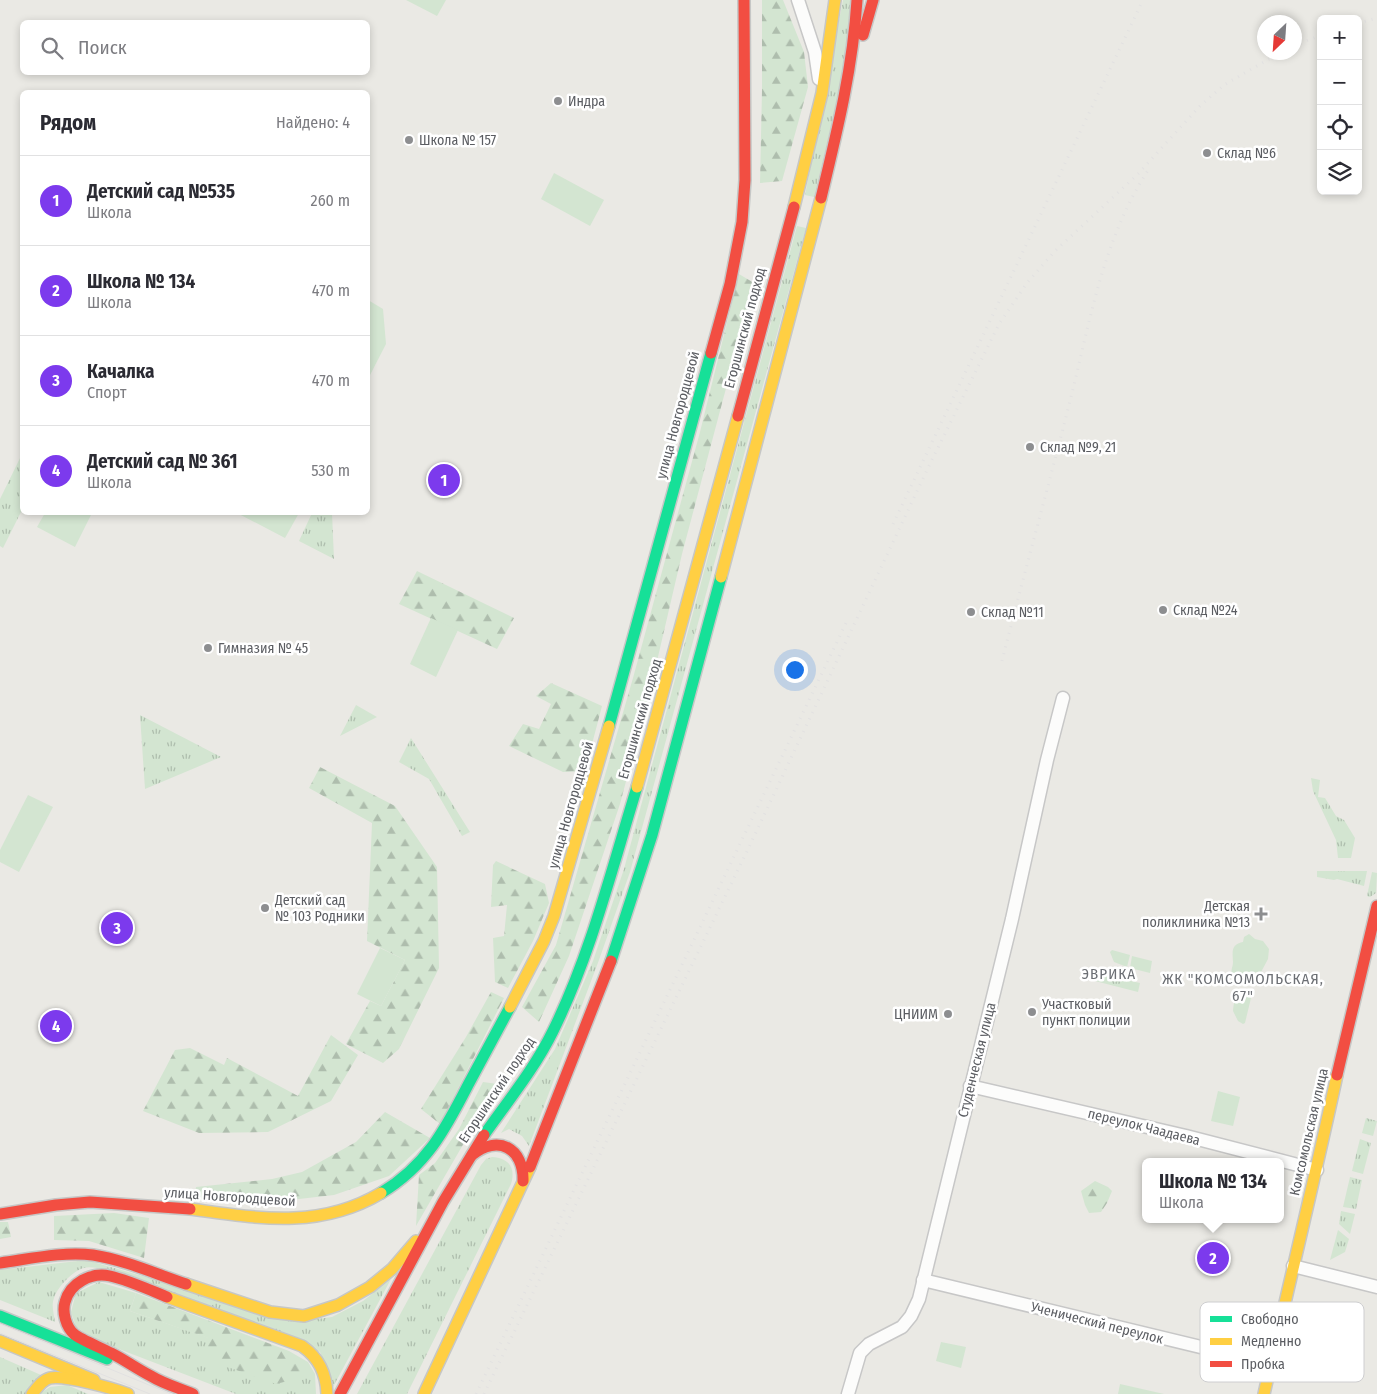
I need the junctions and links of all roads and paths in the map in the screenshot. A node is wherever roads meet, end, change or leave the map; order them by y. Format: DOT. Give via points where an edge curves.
graph roads {
  1 [pos="744,0"];
  2 [pos="798,0"];
  3 [pos="835,0"];
  4 [pos="857,0"];
  5 [pos="873,0"];
  6 [pos="822,93"];
  7 [pos="844,101"];
  8 [pos="1063,698"];
  9 [pos="1377,906"];
  10 [pos="970,1086"];
  11 [pos="1271,1158"];
  12 [pos="468,1160"];
  13 [pos="1284,1161"];
  14 [pos="1317,1170"];
  15 [pos="521,1187"];
  16 [pos="444,1202"];
  17 [pos="0,1214"];
  18 [pos="0,1262"];
  19 [pos="1292,1266"];
  20 [pos="923,1280"];
  21 [pos="1377,1287"];
  22 [pos="1284,1302"];
  23 [pos="0,1316"];
  24 [pos="0,1341"];
  25 [pos="1200,1347"];
  26 [pos="154,1378"];
  27 [pos="123,1392"];
  28 [pos="32,1394"];
  29 [pos="193,1394"];
  30 [pos="327,1394"];
  31 [pos="340,1394"];
  32 [pos="424,1394"];
  33 [pos="848,1394"];
  1 -- 17 [label="main road, улица Новгородцевой" via="745,180 742,222 730,284 554,916 443,1133 431,1152 382,1194 325,1215 273,1219 90,1202"];
  2 -- 6 [label="street" via="815,52"];
  3 -- 6 [label="main road, Егоршинский подход"];
  4 -- 7 [label="main road"];
  5 -- 7 [label="main road"];
  6 -- 12 [label="main road, Егоршинский подход" via="664,690 580,968 537,1060"];
  7 -- 15 [label="main road" via="814,228 652,835 609,966"];
  8 -- 10 [label="street, Студенческая улица"];
  9 -- 14 [label="main road, Комсомольская улица"];
  10 -- 11 [label="street, переулок Чаадаева"];
  10 -- 20 [label="street, Студенческая улица"];
  12 -- 15 [label="main road" via="484,1146 507,1146 522,1162 524,1175"];
  12 -- 16 [label="main road, Егоршинский подход"];
  13 -- 14 [label="street, переулок Чаадаева"];
  14 -- 19 [label="main road, Комсомольская улица"];
  15 -- 32 [label="main road"];
  16 -- 18 [label="main road" via="408,1252 382,1278 351,1298 304,1316 262,1310 93,1255 72,1254"];
  16 -- 31 [label="main road, Егоршинский подход"];
  19 -- 21 [label="street"];
  19 -- 22 [label="main road, Комсомольская улица"];
  20 -- 25 [label="street, Ученический переулок"];
  20 -- 33 [label="street, Студенческая улица" via="919,1299 907,1322 869,1344 860,1354"];
  23 -- 26 [label="main road"];
  24 -- 27 [label="main road"];
  26 -- 29 [label="main road"];
  26 -- 30 [label="main road" via="80,1338 69,1328 64,1307 76,1285 91,1276 110,1276 303,1346 319,1362 326,1378"];
  27 -- 28 [label="main road" via="58,1378 45,1380"];
}
